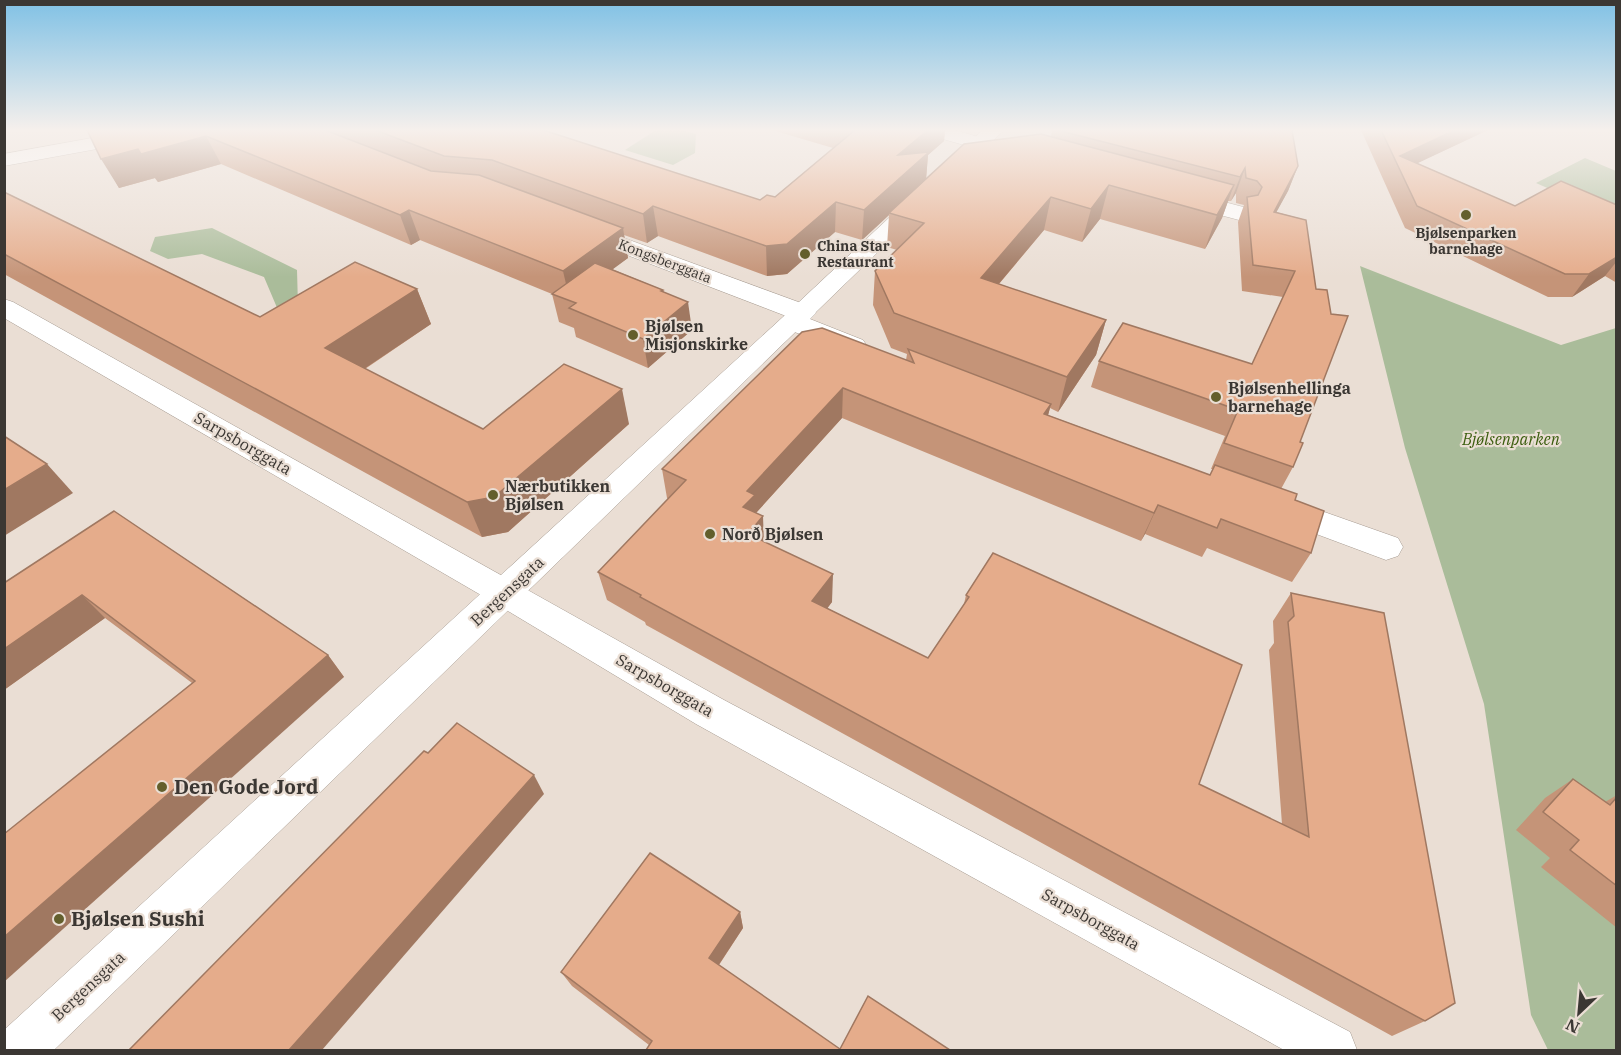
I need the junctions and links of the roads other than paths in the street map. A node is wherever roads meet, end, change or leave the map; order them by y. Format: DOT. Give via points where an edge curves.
graph roads {
  1 [pos="942,179"];
  2 [pos="1161,192"];
  3 [pos="1239,213"];
  4 [pos="558,221"];
  5 [pos="4,307"];
  6 [pos="798,318"];
  7 [pos="874,354"];
  8 [pos="1250,498"];
  9 [pos="1386,547"];
  10 [pos="505,592"];
  11 [pos="19,1050"];
  12 [pos="1332,1050"];
  1 -- 6 [label="street, Bergensgata"];
  2 -- 3 [label="street"];
  4 -- 6 [label="street, Kongsberggata"];
  5 -- 10 [label="street, Sarpsborggata"];
  6 -- 7 [label="street, Kongsberggata"];
  6 -- 10 [label="street, Bergensgata"];
  8 -- 9 [label="street"];
  10 -- 11 [label="street, Bergensgata"];
  10 -- 12 [label="street, Sarpsborggata" via="710,712"];
}
